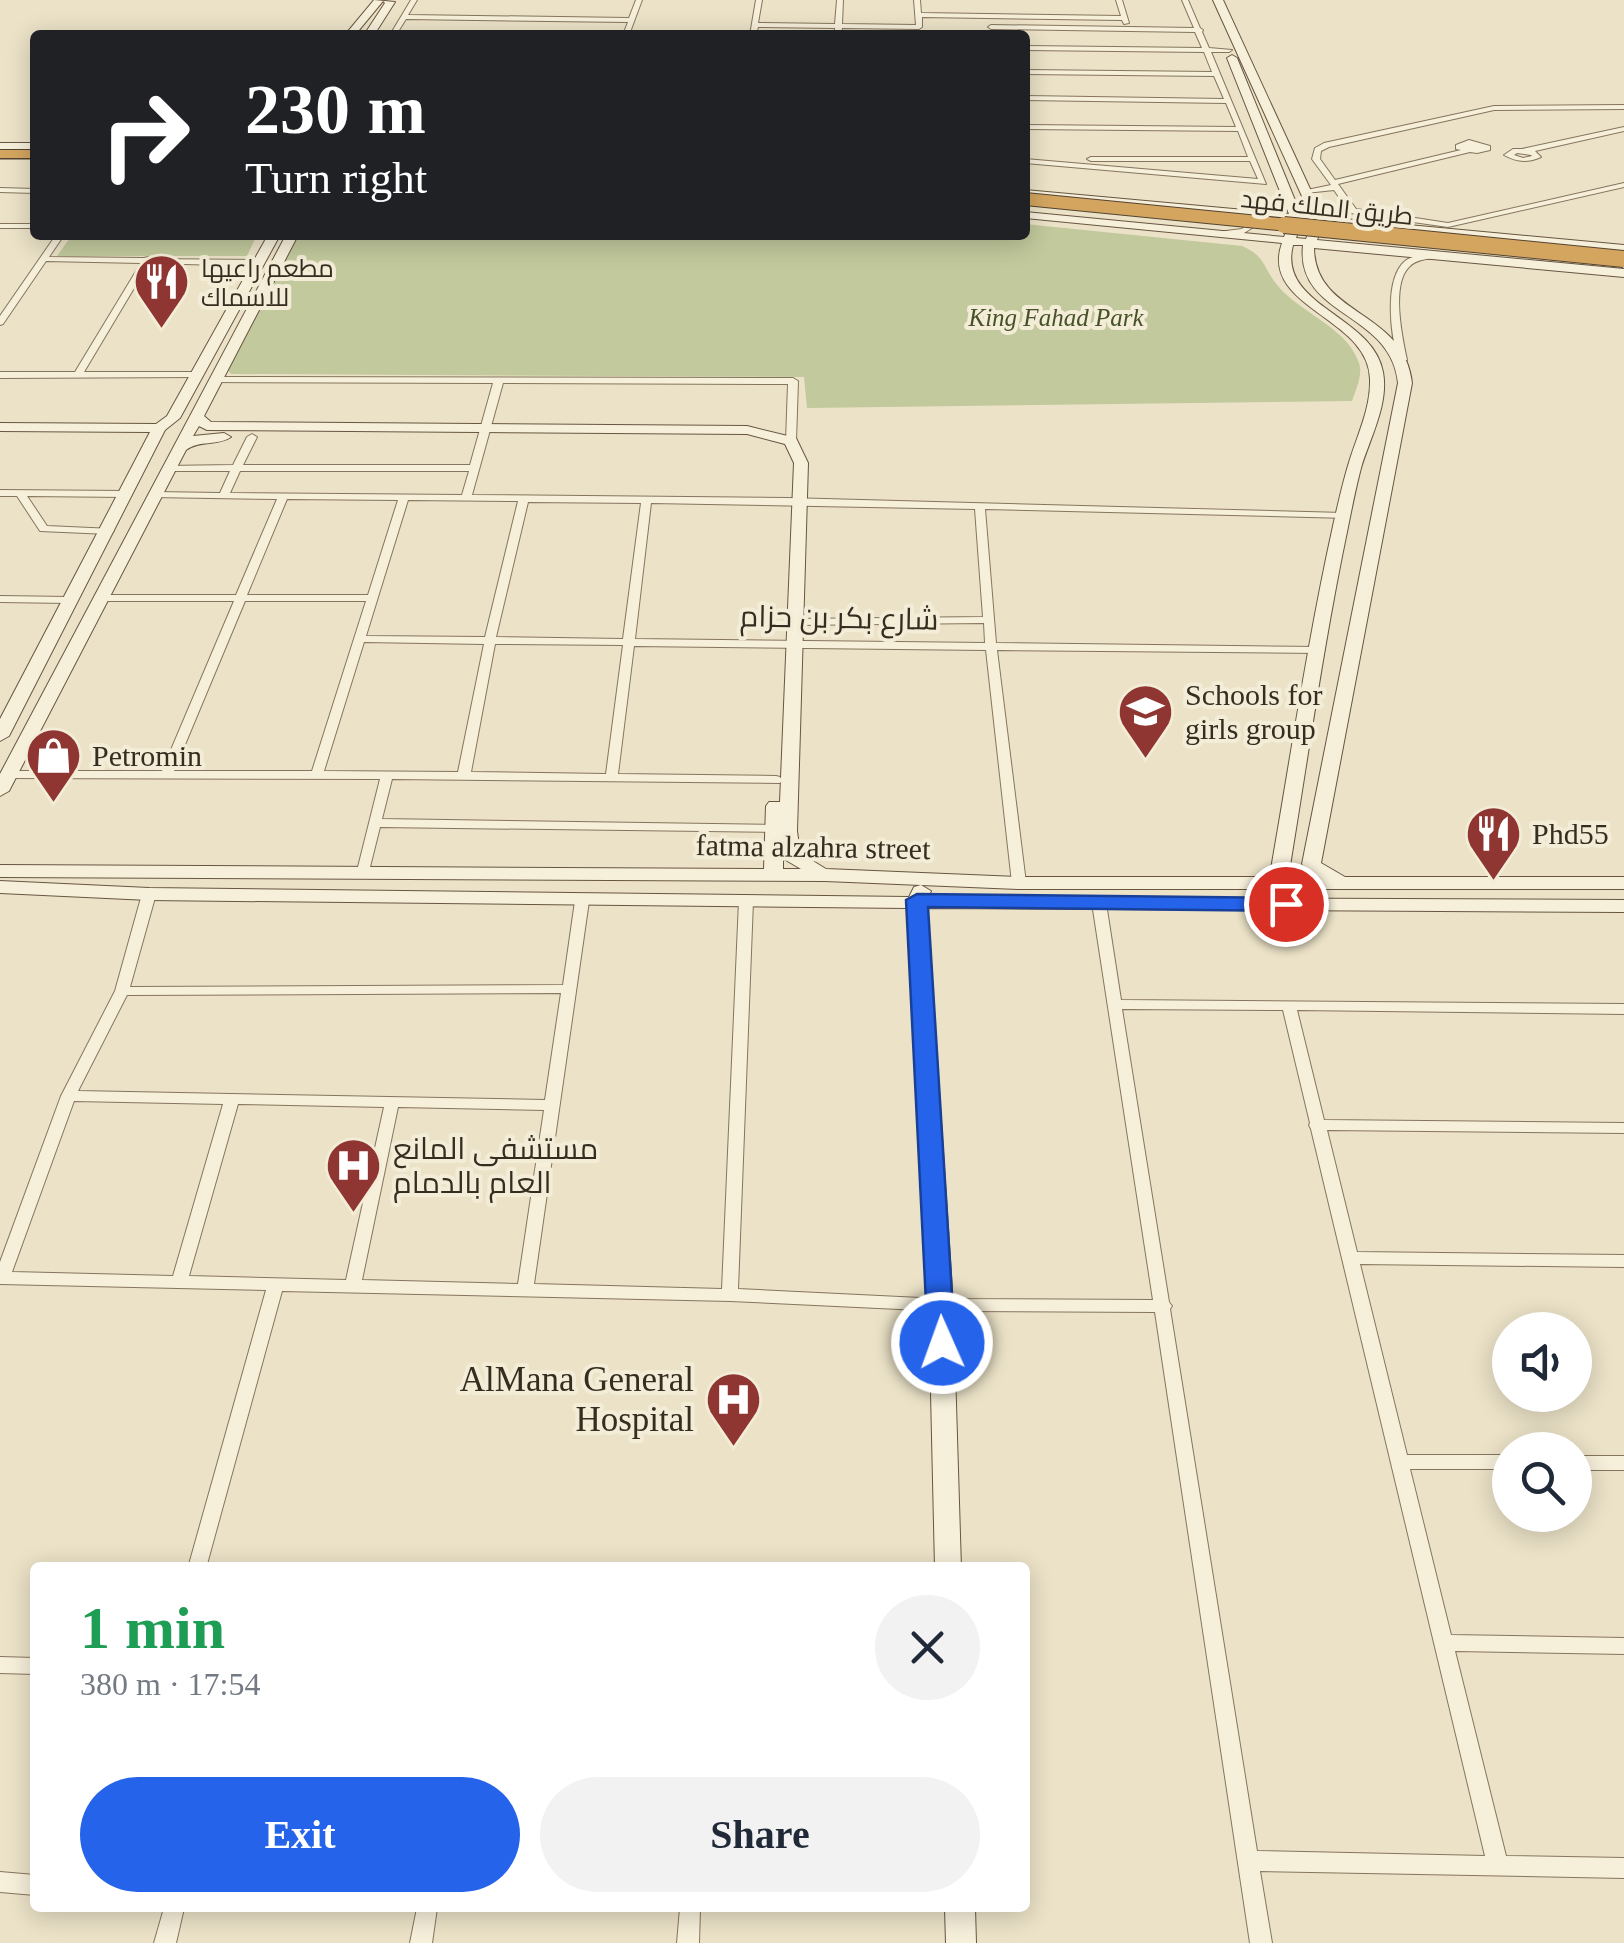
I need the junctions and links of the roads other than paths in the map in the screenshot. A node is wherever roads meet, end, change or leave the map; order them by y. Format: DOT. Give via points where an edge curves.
graph roads {
  1 [pos="383,0"];
  2 [pos="414,0"];
  3 [pos="639,0"];
  4 [pos="759,0"];
  5 [pos="840,0"];
  6 [pos="916,0"];
  7 [pos="1119,0"];
  8 [pos="1185,0"];
  9 [pos="1206,0"];
  10 [pos="1218,0"];
  11 [pos="918,15"];
  12 [pos="989,16"];
  13 [pos="404,17"];
  14 [pos="1124,18"];
  15 [pos="633,20"];
  16 [pos="754,25"];
  17 [pos="1127,29"];
  18 [pos="355,30"];
  19 [pos="372,30"];
  20 [pos="396,30"];
  21 [pos="628,30"];
  22 [pos="754,30"];
  23 [pos="839,30"];
  24 [pos="919,30"];
  25 [pos="991,30"];
  26 [pos="1030,30"];
  27 [pos="1200,30"];
  28 [pos="1030,48"];
  29 [pos="1208,50"];
  30 [pos="1229,50"];
  31 [pos="1030,72"];
  32 [pos="1218,74"];
  33 [pos="1030,98"];
  34 [pos="1229,101"];
  35 [pos="1624,107"];
  36 [pos="1030,126"];
  37 [pos="1241,129"];
  38 [pos="1624,129"];
  39 [pos="1468,150"];
  40 [pos="1525,151"];
  41 [pos="0,152"];
  42 [pos="30,152"];
  43 [pos="1030,160"];
  44 [pos="1030,160"];
  45 [pos="1253,160"];
  46 [pos="1334,183"];
  47 [pos="1624,184"];
  48 [pos="1304,185"];
  49 [pos="0,190"];
  50 [pos="30,190"];
  51 [pos="1030,196"];
  52 [pos="1030,197"];
  53 [pos="1030,207"];
  54 [pos="1239,213"];
  55 [pos="1030,215"];
  56 [pos="1297,218"];
  57 [pos="1318,221"];
  58 [pos="0,226"];
  59 [pos="30,226"];
  60 [pos="1168,229"];
  61 [pos="1222,234"];
  62 [pos="57,240"];
  63 [pos="271,240"];
  64 [pos="289,240"];
  65 [pos="1285,240"];
  66 [pos="1306,243"];
  67 [pos="1624,249"];
  68 [pos="1396,251"];
  69 [pos="1436,255"];
  70 [pos="46,259"];
  71 [pos="148,259"];
  72 [pos="258,262"];
  73 [pos="1624,262"];
  74 [pos="1624,273"];
  75 [pos="1285,275"];
  76 [pos="1310,276"];
  77 [pos="0,322"];
  78 [pos="1402,360"];
  79 [pos="0,375"];
  80 [pos="78,375"];
  81 [pos="196,375"];
  82 [pos="214,380"];
  83 [pos="499,380"];
  84 [pos="194,415"];
  85 [pos="0,428"];
  86 [pos="485,433"];
  87 [pos="156,434"];
  88 [pos="0,438"];
  89 [pos="252,438"];
  90 [pos="791,442"];
  91 [pos="179,449"];
  92 [pos="236,466"];
  93 [pos="170,468"];
  94 [pos="474,468"];
  95 [pos="0,493"];
  96 [pos="20,493"];
  97 [pos="127,494"];
  98 [pos="156,495"];
  99 [pos="223,496"];
  100 [pos="283,496"];
  101 [pos="404,498"];
  102 [pos="466,498"];
  103 [pos="524,498"];
  104 [pos="646,500"];
  105 [pos="794,501"];
  106 [pos="980,506"];
  107 [pos="1344,516"];
  108 [pos="109,530"];
  109 [pos="103,598"];
  110 [pos="241,598"];
  111 [pos="372,598"];
  112 [pos="0,600"];
  113 [pos="69,600"];
  114 [pos="989,620"];
  115 [pos="796,622"];
  116 [pos="359,638"];
  117 [pos="490,640"];
  118 [pos="629,640"];
  119 [pos="788,642"];
  120 [pos="991,644"];
  121 [pos="1319,650"];
  122 [pos="0,736"];
  123 [pos="167,774"];
  124 [pos="317,774"];
  125 [pos="387,774"];
  126 [pos="9,775"];
  127 [pos="464,776"];
  128 [pos="612,777"];
  129 [pos="776,780"];
  130 [pos="0,792"];
  131 [pos="375,823"];
  132 [pos="774,828"];
  133 [pos="0,871"];
  134 [pos="363,871"];
  135 [pos="183,874"];
  136 [pos="773,874"];
  137 [pos="824,874"];
  138 [pos="972,881"];
  139 [pos="1020,882"];
  140 [pos="1260,882"];
  141 [pos="1349,882"];
  142 [pos="1624,883"];
  143 [pos="0,887"];
  144 [pos="148,894"];
  145 [pos="917,900"];
  146 [pos="582,901"];
  147 [pos="746,901"];
  148 [pos="1099,903"];
  149 [pos="1624,906"];
  150 [pos="568,988"];
  151 [pos="122,991"];
  152 [pos="1118,1004"];
  153 [pos="1288,1006"];
  154 [pos="1624,1010"];
  155 [pos="68,1096"];
  156 [pos="232,1099"];
  157 [pos="392,1102"];
  158 [pos="552,1105"];
  159 [pos="1316,1124"];
  160 [pos="1624,1128"];
  161 [pos="1349,1258"];
  162 [pos="1624,1261"];
  163 [pos="1,1278"];
  164 [pos="179,1282"];
  165 [pos="276,1284"];
  166 [pos="353,1286"];
  167 [pos="525,1290"];
  168 [pos="730,1294"];
  169 [pos="940,1304"];
  170 [pos="1164,1306"];
  171 [pos="1399,1462"];
  172 [pos="1492,1462"];
  173 [pos="1592,1463"];
  174 [pos="1624,1463"];
  175 [pos="199,1562"];
  176 [pos="948,1562"];
  177 [pos="1443,1643"];
  178 [pos="1624,1646"];
  179 [pos="30,1667"];
  180 [pos="2,1670"];
  181 [pos="1248,1860"];
  182 [pos="1498,1865"];
  183 [pos="1624,1868"];
  184 [pos="0,1882"];
  185 [pos="30,1885"];
  186 [pos="173,1912"];
  187 [pos="426,1912"];
  188 [pos="690,1912"];
  189 [pos="960,1912"];
  190 [pos="165,1943"];
  191 [pos="421,1943"];
  192 [pos="688,1943"];
  193 [pos="961,1943"];
  194 [pos="1261,1943"];
  1 -- 18 [label="street"];
  1 -- 19 [label="street" via="390,2"];
  2 -- 13 [label="street"];
  3 -- 15 [label="street"];
  4 -- 16 [label="street"];
  5 -- 23 [label="street"];
  6 -- 11 [label="street"];
  7 -- 14 [label="street"];
  8 -- 27 [label="street"];
  9 -- 30 [label="street"];
  10 -- 48 [label="street"];
  11 -- 12 [label="street"];
  11 -- 24 [label="street"];
  12 -- 14 [label="street"];
  12 -- 25 [label="street"];
  13 -- 15 [label="street"];
  13 -- 20 [label="street"];
  14 -- 17 [label="street"];
  15 -- 21 [label="street"];
  16 -- 22 [label="street"];
  16 -- 23 [label="street"];
  17 -- 26 [label="street"];
  17 -- 27 [label="street"];
  27 -- 29 [label="street"];
  28 -- 29 [label="street"];
  29 -- 30 [label="street"];
  29 -- 32 [label="street"];
  30 -- 56 [label="street"];
  31 -- 32 [label="street"];
  32 -- 34 [label="street"];
  33 -- 34 [label="street"];
  34 -- 37 [label="street"];
  35 -- 46 [label="street" via="1494,108 1327,145 1316,160"];
  36 -- 37 [label="street"];
  37 -- 45 [label="street"];
  38 -- 40 [label="street"];
  39 -- 46 [label="street"];
  41 -- 42 [label="highway"];
  43 -- 45 [label="street"];
  44 -- 45 [label="street" via="1263,182"];
  46 -- 47 [label="street" via="1362,215 1448,225"];
  46 -- 48 [label="street"];
  48 -- 57 [label="street"];
  49 -- 50 [label="street"];
  51 -- 54 [label="street"];
  52 -- 73 [label="highway, طريق الملك فهد, bridge"];
  53 -- 73 [label="highway, طريق الملك فهد, bridge"];
  54 -- 56 [label="street"];
  54 -- 61 [label="street" via="1249,226"];
  55 -- 60 [label="street"];
  56 -- 57 [label="street"];
  56 -- 65 [label="street"];
  57 -- 66 [label="street"];
  57 -- 67 [label="street"];
  58 -- 59 [label="street"];
  60 -- 61 [label="street"];
  60 -- 75 [label="street" via="1251,244 1272,256"];
  61 -- 65 [label="street"];
  62 -- 70 [label="street"];
  63 -- 72 [label="street"];
  64 -- 82 [label="street"];
  65 -- 66 [label="street"];
  65 -- 75 [label="street"];
  66 -- 68 [label="street"];
  66 -- 76 [label="street"];
  68 -- 69 [label="street"];
  68 -- 76 [label="street" via="1318,255"];
  69 -- 74 [label="street"];
  69 -- 78 [label="street" via="1403,270 1395,314"];
  70 -- 71 [label="street"];
  70 -- 77 [label="street"];
  71 -- 72 [label="street"];
  71 -- 80 [label="street"];
  72 -- 81 [label="street"];
  75 -- 107 [label="street" via="1350,330 1378,374"];
  76 -- 78 [label="street"];
  78 -- 141 [label="street" via="1405,383 1311,864"];
  79 -- 80 [label="street"];
  80 -- 81 [label="street"];
  81 -- 87 [label="street" via="174,418"];
  82 -- 83 [label="street"];
  82 -- 84 [label="street"];
  83 -- 86 [label="street"];
  83 -- 90 [label="street" via="794,381"];
  84 -- 86 [label="street" via="207,426"];
  84 -- 91 [label="street"];
  85 -- 87 [label="street"];
  86 -- 89 [label="street"];
  86 -- 90 [label="street" via="747,430"];
  86 -- 94 [label="street"];
  86 -- 105 [label="street" via="776,443 790,452"];
  87 -- 88 [label="street"];
  87 -- 97 [label="street"];
  89 -- 91 [label="street" via="206,437"];
  89 -- 92 [label="street"];
  90 -- 105 [label="street" via="801,463"];
  91 -- 93 [label="street"];
  92 -- 93 [label="street"];
  92 -- 94 [label="street"];
  92 -- 99 [label="street"];
  93 -- 98 [label="street"];
  94 -- 102 [label="street"];
  95 -- 96 [label="street"];
  96 -- 97 [label="street"];
  96 -- 108 [label="street" via="44,528"];
  97 -- 108 [label="street"];
  98 -- 99 [label="street"];
  98 -- 109 [label="street"];
  99 -- 100 [label="street"];
  100 -- 101 [label="street"];
  100 -- 110 [label="street"];
  101 -- 102 [label="street"];
  101 -- 111 [label="street"];
  102 -- 103 [label="street"];
  103 -- 104 [label="street"];
  103 -- 117 [label="street"];
  104 -- 105 [label="street"];
  104 -- 118 [label="street"];
  105 -- 106 [label="street"];
  105 -- 115 [label="street"];
  105 -- 119 [label="street"];
  106 -- 107 [label="street"];
  106 -- 114 [label="street"];
  107 -- 121 [label="street"];
  108 -- 113 [label="street"];
  109 -- 110 [label="street"];
  109 -- 126 [label="street"];
  110 -- 111 [label="street"];
  110 -- 123 [label="street"];
  111 -- 116 [label="street"];
  112 -- 113 [label="street"];
  113 -- 122 [label="street"];
  114 -- 115 [label="street"];
  114 -- 120 [label="street"];
  115 -- 119 [label="street"];
  116 -- 117 [label="street, شارع بكر بن حزام"];
  116 -- 124 [label="street"];
  117 -- 118 [label="street, شارع بكر بن حزام"];
  117 -- 127 [label="street"];
  118 -- 119 [label="street, شارع بكر بن حزام"];
  118 -- 128 [label="street"];
  119 -- 120 [label="street, شارع بكر بن حزام"];
  119 -- 129 [label="street"];
  119 -- 137 [label="street" via="791,855"];
  120 -- 121 [label="street, شارع بكر بن حزام"];
  120 -- 139 [label="street"];
  121 -- 140 [label="street" via="1280,872"];
  123 -- 124 [label="street"];
  123 -- 126 [label="street"];
  124 -- 125 [label="street"];
  125 -- 127 [label="street"];
  125 -- 131 [label="street"];
  126 -- 130 [label="street"];
  127 -- 128 [label="street"];
  128 -- 129 [label="street"];
  129 -- 132 [label="street"];
  131 -- 132 [label="street"];
  131 -- 134 [label="street"];
  132 -- 136 [label="street"];
  133 -- 135 [label="street, fatma alzahra street"];
  134 -- 135 [label="street, fatma alzahra street"];
  134 -- 136 [label="street, fatma alzahra street"];
  135 -- 144 [label="street" via="148,888"];
  136 -- 137 [label="street, fatma alzahra street"];
  137 -- 138 [label="street, fatma alzahra street"];
  138 -- 139 [label="street, fatma alzahra street"];
  138 -- 145 [label="street" via="921,891"];
  139 -- 140 [label="street, fatma alzahra street"];
  140 -- 141 [label="street, fatma alzahra street"];
  141 -- 142 [label="street, fatma alzahra street"];
  143 -- 144 [label="street"];
  144 -- 146 [label="street"];
  144 -- 151 [label="street"];
  145 -- 147 [label="street"];
  145 -- 148 [label="street"];
  145 -- 169 [label="street"];
  146 -- 147 [label="street"];
  146 -- 150 [label="street"];
  147 -- 168 [label="street"];
  148 -- 149 [label="street"];
  148 -- 152 [label="street"];
  150 -- 151 [label="street"];
  150 -- 158 [label="street"];
  151 -- 155 [label="street"];
  152 -- 153 [label="street"];
  152 -- 170 [label="street"];
  153 -- 154 [label="street"];
  153 -- 159 [label="street"];
  155 -- 156 [label="street"];
  155 -- 163 [label="street"];
  156 -- 157 [label="street"];
  156 -- 164 [label="street"];
  157 -- 158 [label="street"];
  157 -- 166 [label="street"];
  158 -- 167 [label="street"];
  159 -- 160 [label="street"];
  159 -- 161 [label="street"];
  161 -- 162 [label="street"];
  161 -- 171 [label="street"];
  163 -- 164 [label="street"];
  164 -- 165 [label="street"];
  165 -- 166 [label="street"];
  165 -- 175 [label="street"];
  166 -- 167 [label="street"];
  167 -- 168 [label="street"];
  168 -- 169 [label="street"];
  169 -- 170 [label="street"];
  169 -- 176 [label="street"];
  170 -- 181 [label="street"];
  171 -- 172 [label="street"];
  171 -- 177 [label="street"];
  173 -- 174 [label="street"];
  177 -- 178 [label="street"];
  177 -- 182 [label="street"];
  179 -- 180 [label="street"];
  181 -- 182 [label="street"];
  181 -- 194 [label="street"];
  182 -- 183 [label="street"];
  184 -- 185 [label="street"];
  186 -- 190 [label="street"];
  187 -- 191 [label="street"];
  188 -- 192 [label="street"];
  189 -- 193 [label="street"];
}
